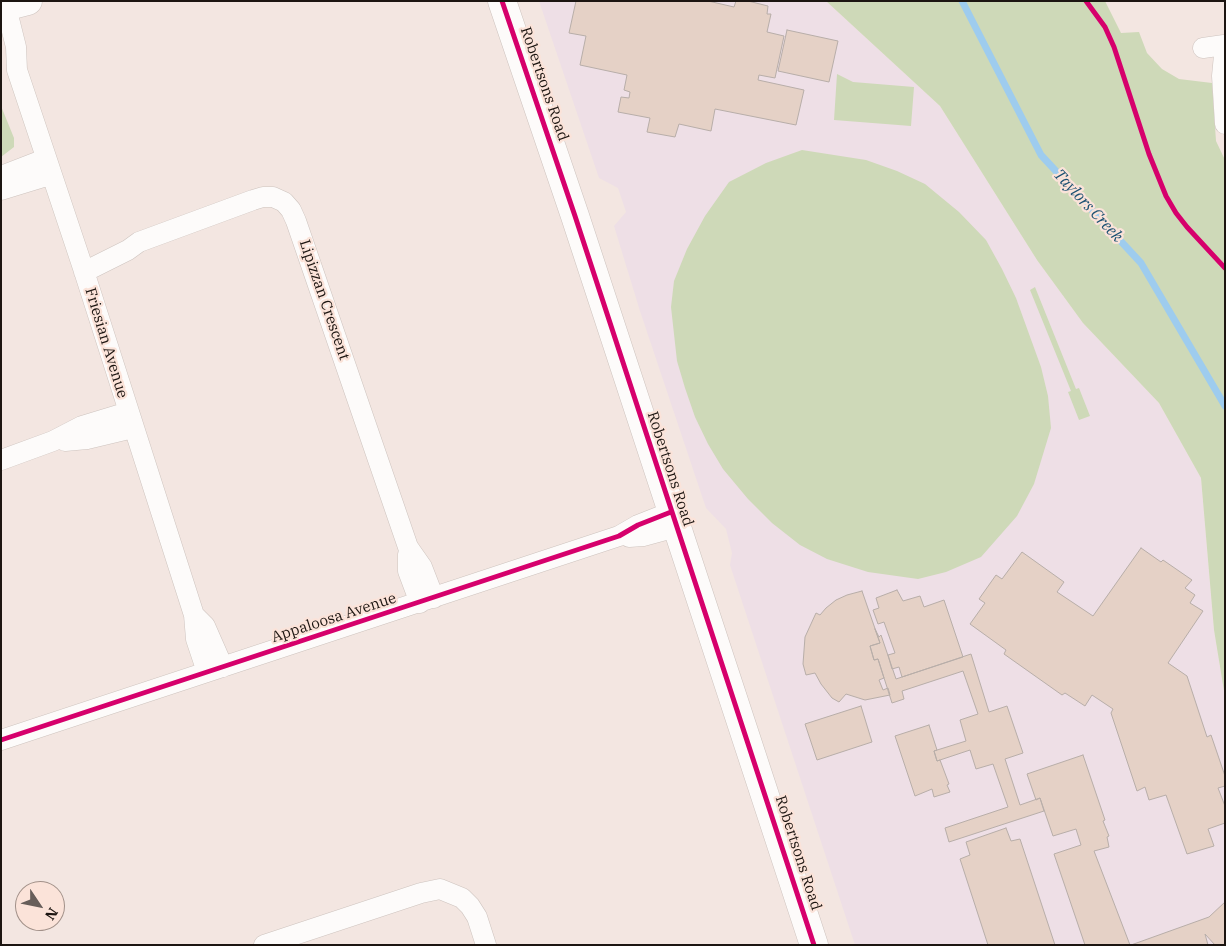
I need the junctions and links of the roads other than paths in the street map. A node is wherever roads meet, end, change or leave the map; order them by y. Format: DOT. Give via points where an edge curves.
graph roads {
  1 [pos="502,1"];
  2 [pos="12,5"];
  3 [pos="1224,45"];
  4 [pos="1,47"];
  5 [pos="1203,48"];
  6 [pos="17,70"];
  7 [pos="1225,124"];
  8 [pos="48,167"];
  9 [pos="1,176"];
  10 [pos="1,190"];
  11 [pos="81,265"];
  12 [pos="130,420"];
  13 [pos="1,460"];
  14 [pos="673,519"];
  15 [pos="427,600"];
  16 [pos="215,670"];
  17 [pos="1,740"];
  18 [pos="264,945"];
  19 [pos="486,945"];
  20 [pos="814,945"];
  1 -- 14 [label="street, Robertsons Road"];
  2 -- 6 [label="street, Friesian Avenue"];
  3 -- 5 [label="street"];
  3 -- 7 [label="street"];
  4 -- 6 [label="street, Friesian Avenue" via="5,59"];
  6 -- 8 [label="street, Friesian Avenue"];
  8 -- 9 [label="street"];
  8 -- 10 [label="street"];
  8 -- 11 [label="street, Friesian Avenue"];
  11 -- 12 [label="street, Friesian Avenue"];
  11 -- 15 [label="street, Lipizzan Crescent" via="116,242 139,242 263,197 284,202 291,210 408,547 408,571"];
  12 -- 13 [label="street" via="82,426 53,441"];
  12 -- 16 [label="street, Friesian Avenue" via="194,615 196,639"];
  14 -- 15 [label="street, Appaloosa Avenue" via="643,536 619,536"];
  14 -- 20 [label="street, Robertsons Road"];
  15 -- 16 [label="street, Appaloosa Avenue"];
  16 -- 17 [label="street, Appaloosa Avenue"];
  18 -- 19 [label="street" via="440,889 462,898 470,906"];
}
